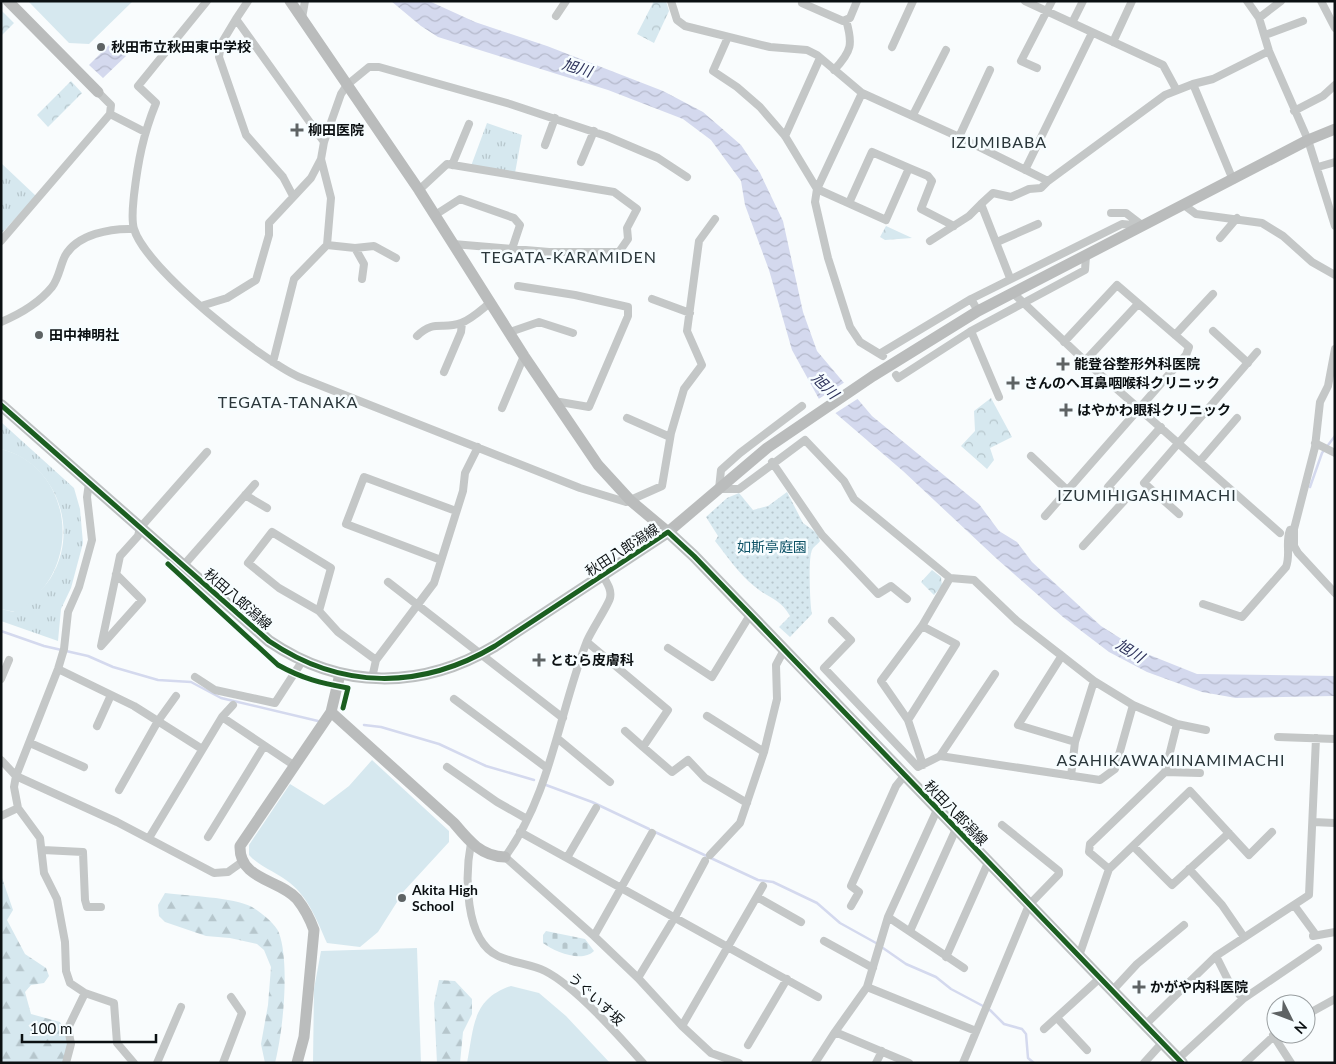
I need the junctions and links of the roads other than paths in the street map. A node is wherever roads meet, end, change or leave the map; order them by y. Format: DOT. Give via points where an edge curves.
graph roads {
  1 [pos="8,1"];
  2 [pos="207,1"];
  3 [pos="248,1"];
  4 [pos="290,1"];
  5 [pos="305,1"];
  6 [pos="566,1"];
  7 [pos="671,1"];
  8 [pos="857,1"];
  9 [pos="913,1"];
  10 [pos="1025,1"];
  11 [pos="1052,1"];
  12 [pos="1083,1"];
  13 [pos="1132,1"];
  14 [pos="1247,1"];
  15 [pos="1281,1"];
  16 [pos="1321,1"];
  17 [pos="802,3"];
  18 [pos="1047,12"];
  19 [pos="556,16"];
  20 [pos="302,18"];
  21 [pos="1258,18"];
  22 [pos="236,19"];
  23 [pos="846,20"];
  24 [pos="1303,21"];
  25 [pos="1072,24"];
  26 [pos="1335,28"];
  27 [pos="1092,33"];
  28 [pos="1265,35"];
  29 [pos="728,37"];
  30 [pos="1113,42"];
  31 [pos="892,47"];
  32 [pos="946,50"];
  33 [pos="1269,51"];
  34 [pos="820,58"];
  35 [pos="1037,68"];
  36 [pos="834,70"];
  37 [pos="990,70"];
  38 [pos="1194,84"];
  39 [pos="347,85"];
  40 [pos="1335,85"];
  41 [pos="1176,89"];
  42 [pos="98,92"];
  43 [pos="862,92"];
  44 [pos="1294,111"];
  45 [pos="110,114"];
  46 [pos="913,115"];
  47 [pos="555,118"];
  48 [pos="469,124"];
  49 [pos="1335,129"];
  50 [pos="594,131"];
  51 [pos="145,132"];
  52 [pos="785,136"];
  53 [pos="959,137"];
  54 [pos="1308,140"];
  55 [pos="324,142"];
  56 [pos="544,145"];
  57 [pos="321,159"];
  58 [pos="581,162"];
  59 [pos="1335,162"];
  60 [pos="452,165"];
  61 [pos="1318,167"];
  62 [pos="909,168"];
  63 [pos="1025,170"];
  64 [pos="687,177"];
  65 [pos="1234,180"];
  66 [pos="1048,181"];
  67 [pos="817,189"];
  68 [pos="419,190"];
  69 [pos="293,196"];
  70 [pos="849,203"];
  71 [pos="982,204"];
  72 [pos="1184,205"];
  73 [pos="1333,212"];
  74 [pos="1111,213"];
  75 [pos="435,215"];
  76 [pos="1237,218"];
  77 [pos="715,219"];
  78 [pos="1038,224"];
  79 [pos="954,226"];
  80 [pos="1142,226"];
  81 [pos="1335,226"];
  82 [pos="134,228"];
  83 [pos="1220,238"];
  84 [pos="930,240"];
  85 [pos="1,242"];
  86 [pos="997,242"];
  87 [pos="453,244"];
  88 [pos="327,246"];
  89 [pos="355,248"];
  90 [pos="512,249"];
  91 [pos="1086,256"];
  92 [pos="396,258"];
  93 [pos="1335,275"];
  94 [pos="1010,278"];
  95 [pos="362,279"];
  96 [pos="518,286"];
  97 [pos="1013,293"];
  98 [pos="1213,294"];
  99 [pos="652,299"];
  100 [pos="971,299"];
  101 [pos="492,302"];
  102 [pos="1022,303"];
  103 [pos="1138,304"];
  104 [pos="201,306"];
  105 [pos="978,311"];
  106 [pos="690,313"];
  107 [pos="1,322"];
  108 [pos="462,323"];
  109 [pos="971,330"];
  110 [pos="1213,331"];
  111 [pos="510,332"];
  112 [pos="573,334"];
  113 [pos="1175,335"];
  114 [pos="417,336"];
  115 [pos="1064,342"];
  116 [pos="1335,349"];
  117 [pos="1257,352"];
  118 [pos="524,356"];
  119 [pos="1084,361"];
  120 [pos="273,362"];
  121 [pos="1248,362"];
  122 [pos="444,372"];
  123 [pos="896,375"];
  124 [pos="999,397"];
  125 [pos="554,401"];
  126 [pos="1,405"];
  127 [pos="802,406"];
  128 [pos="502,408"];
  129 [pos="1140,409"];
  130 [pos="627,418"];
  131 [pos="1237,418"];
  132 [pos="1162,427"];
  133 [pos="670,437"];
  134 [pos="1316,443"];
  135 [pos="1180,444"];
  136 [pos="478,447"];
  137 [pos="1329,449"];
  138 [pos="207,452"];
  139 [pos="1030,456"];
  140 [pos="1200,461"];
  141 [pos="772,462"];
  142 [pos="89,483"];
  143 [pos="255,484"];
  144 [pos="719,489"];
  145 [pos="1068,490"];
  146 [pos="246,495"];
  147 [pos="631,501"];
  148 [pos="267,508"];
  149 [pos="456,511"];
  150 [pos="1178,514"];
  151 [pos="1045,516"];
  152 [pos="140,528"];
  153 [pos="1294,529"];
  154 [pos="668,532"];
  155 [pos="1280,533"];
  156 [pos="1083,546"];
  157 [pos="441,560"];
  158 [pos="183,566"];
  159 [pos="116,574"];
  160 [pos="603,576"];
  161 [pos="950,578"];
  162 [pos="388,582"];
  163 [pos="1335,593"];
  164 [pos="907,599"];
  165 [pos="418,604"];
  166 [pos="1203,604"];
  167 [pos="319,611"];
  168 [pos="750,615"];
  169 [pos="832,621"];
  170 [pos="922,626"];
  171 [pos="587,642"];
  172 [pos="668,648"];
  173 [pos="784,650"];
  174 [pos="481,655"];
  175 [pos="1061,657"];
  176 [pos="9,660"];
  177 [pos="303,660"];
  178 [pos="376,660"];
  179 [pos="58,669"];
  180 [pos="340,674"];
  181 [pos="995,674"];
  182 [pos="195,677"];
  183 [pos="372,678"];
  184 [pos="1,679"];
  185 [pos="1094,681"];
  186 [pos="111,695"];
  187 [pos="176,696"];
  188 [pos="454,699"];
  189 [pos="233,705"];
  190 [pos="1134,705"];
  191 [pos="331,712"];
  192 [pos="708,716"];
  193 [pos="222,717"];
  194 [pos="563,718"];
  195 [pos="908,720"];
  196 [pos="158,721"];
  197 [pos="1177,724"];
  198 [pos="98,726"];
  199 [pos="1206,730"];
  200 [pos="625,732"];
  201 [pos="887,734"];
  202 [pos="1278,737"];
  203 [pos="557,738"];
  204 [pos="1316,738"];
  205 [pos="1335,738"];
  206 [pos="1076,742"];
  207 [pos="30,743"];
  208 [pos="876,744"];
  209 [pos="264,746"];
  210 [pos="643,747"];
  211 [pos="202,749"];
  212 [pos="764,752"];
  213 [pos="940,756"];
  214 [pos="1,760"];
  215 [pos="923,765"];
  216 [pos="295,766"];
  217 [pos="84,767"];
  218 [pos="448,768"];
  219 [pos="547,768"];
  220 [pos="1165,772"];
  221 [pos="1200,773"];
  222 [pos="904,775"];
  223 [pos="16,776"];
  224 [pos="1071,776"];
  225 [pos="610,782"];
  226 [pos="119,790"];
  227 [pos="746,803"];
  228 [pos="18,808"];
  229 [pos="596,808"];
  230 [pos="937,810"];
  231 [pos="1,816"];
  232 [pos="527,819"];
  233 [pos="1313,822"];
  234 [pos="1335,822"];
  235 [pos="1002,825"];
  236 [pos="956,829"];
  237 [pos="520,832"];
  238 [pos="1229,832"];
  239 [pos="1272,832"];
  240 [pos="652,833"];
  241 [pos="208,837"];
  242 [pos="149,838"];
  243 [pos="471,844"];
  244 [pos="1133,846"];
  245 [pos="43,850"];
  246 [pos="568,856"];
  247 [pos="505,857"];
  248 [pos="242,862"];
  249 [pos="988,863"];
  250 [pos="1109,869"];
  251 [pos="1189,869"];
  252 [pos="763,886"];
  253 [pos="623,887"];
  254 [pos="757,897"];
  255 [pos="1294,905"];
  256 [pos="851,906"];
  257 [pos="1029,906"];
  258 [pos="101,907"];
  259 [pos="675,917"];
  260 [pos="888,917"];
  261 [pos="801,922"];
  262 [pos="1184,925"];
  263 [pos="910,931"];
  264 [pos="1335,932"];
  265 [pos="594,936"];
  266 [pos="1244,937"];
  267 [pos="824,941"];
  268 [pos="728,947"];
  269 [pos="1318,948"];
  270 [pos="1079,956"];
  271 [pos="1216,956"];
  272 [pos="946,957"];
  273 [pos="873,968"];
  274 [pos="964,968"];
  275 [pos="638,978"];
  276 [pos="1100,978"];
  277 [pos="787,979"];
  278 [pos="867,987"];
  279 [pos="1112,991"];
  280 [pos="85,993"];
  281 [pos="231,997"];
  282 [pos="818,997"];
  283 [pos="1243,999"];
  284 [pos="1335,999"];
  285 [pos="181,1007"];
  286 [pos="1316,1009"];
  287 [pos="1058,1018"];
  288 [pos="1145,1025"];
  289 [pos="682,1026"];
  290 [pos="1044,1028"];
  291 [pos="835,1032"];
  292 [pos="976,1032"];
  293 [pos="1162,1043"];
  294 [pos="1266,1043"];
  295 [pos="1280,1044"];
  296 [pos="748,1045"];
  297 [pos="1087,1050"];
  298 [pos="882,1051"];
  299 [pos="1180,1061"];
  300 [pos="66,1063"];
  301 [pos="134,1063"];
  302 [pos="157,1063"];
  303 [pos="223,1063"];
  304 [pos="297,1063"];
  305 [pos="643,1063"];
  306 [pos="739,1063"];
  307 [pos="815,1063"];
  308 [pos="876,1063"];
  309 [pos="909,1063"];
  310 [pos="963,1063"];
  311 [pos="1144,1063"];
  312 [pos="1245,1063"];
  313 [pos="1291,1063"];
  1 -- 42 [label="street"];
  2 -- 51 [label="street" via="138,86 156,103"];
  3 -- 22 [label="street"];
  4 -- 20 [label="street"];
  5 -- 20 [label="street"];
  6 -- 19 [label="street"];
  7 -- 29 [label="street" via="677,20 685,26"];
  8 -- 23 [label="street"];
  9 -- 31 [label="street"];
  10 -- 18 [label="street"];
  11 -- 18 [label="street"];
  12 -- 25 [label="street"];
  13 -- 30 [label="street"];
  14 -- 21 [label="street"];
  15 -- 21 [label="street"];
  16 -- 26 [label="street"];
  17 -- 23 [label="street"];
  18 -- 25 [label="street"];
  18 -- 35 [label="street" via="1021,61"];
  20 -- 39 [label="street"];
  21 -- 28 [label="street"];
  22 -- 55 [label="street"];
  22 -- 69 [label="street" via="222,44 219,58 246,135 282,177"];
  23 -- 36 [label="street" via="851,38 850,51"];
  24 -- 28 [label="street"];
  25 -- 27 [label="street"];
  27 -- 30 [label="street"];
  27 -- 63 [label="street"];
  28 -- 33 [label="street"];
  29 -- 34 [label="street" via="770,47 807,50"];
  29 -- 52 [label="street" via="713,71 737,87"];
  30 -- 41 [label="street" via="1163,65"];
  32 -- 46 [label="street"];
  33 -- 38 [label="street" via="1213,79"];
  33 -- 44 [label="street"];
  34 -- 36 [label="street"];
  34 -- 52 [label="street"];
  36 -- 43 [label="street"];
  37 -- 53 [label="street"];
  38 -- 41 [label="street"];
  38 -- 65 [label="street"];
  39 -- 47 [label="street" via="369,67 379,67"];
  39 -- 55 [label="street"];
  39 -- 68 [label="street"];
  40 -- 44 [label="street" via="1323,96"];
  41 -- 66 [label="street"];
  42 -- 45 [label="street" via="111,105"];
  43 -- 46 [label="street"];
  43 -- 67 [label="street"];
  44 -- 54 [label="street"];
  45 -- 51 [label="street"];
  45 -- 85 [label="street"];
  46 -- 53 [label="street"];
  47 -- 50 [label="street"];
  47 -- 56 [label="street"];
  48 -- 60 [label="street"];
  49 -- 54 [label="street"];
  50 -- 58 [label="street"];
  50 -- 64 [label="street" via="658,158"];
  51 -- 82 [label="street" via="139,155"];
  52 -- 67 [label="street"];
  53 -- 63 [label="street"];
  54 -- 61 [label="street"];
  54 -- 65 [label="street"];
  55 -- 57 [label="street"];
  57 -- 69 [label="street" via="311,178"];
  57 -- 88 [label="street" via="331,198"];
  59 -- 61 [label="street"];
  60 -- 68 [label="street" via="447,164"];
  60 -- 90 [label="street" via="614,192 637,209 627,228 628,239 619,252"];
  61 -- 73 [label="street"];
  62 -- 70 [label="street" via="872,152"];
  62 -- 70 [label="street" via="886,220"];
  62 -- 79 [label="street" via="932,181 922,209"];
  63 -- 66 [label="street"];
  65 -- 72 [label="street"];
  66 -- 71 [label="street" via="1041,188 1011,197 993,193"];
  67 -- 70 [label="street"];
  67 -- 100 [label="street" via="816,209 828,258 850,327 860,342 882,355"];
  68 -- 75 [label="street"];
  69 -- 104 [label="street" via="269,223 269,236 256,280 227,298"];
  71 -- 79 [label="street"];
  71 -- 86 [label="street"];
  72 -- 76 [label="street" via="1196,214"];
  72 -- 80 [label="street"];
  73 -- 81 [label="street"];
  74 -- 80 [label="street" via="1126,213"];
  75 -- 87 [label="street"];
  75 -- 90 [label="street" via="460,199 514,218 520,225"];
  76 -- 83 [label="street"];
  76 -- 93 [label="street" via="1262,223 1283,236 1312,262"];
  77 -- 106 [label="street" via="699,241"];
  78 -- 86 [label="street"];
  79 -- 84 [label="street"];
  80 -- 91 [label="street"];
  80 -- 94 [label="street" via="1122,224"];
  82 -- 104 [label="street" via="151,258"];
  82 -- 107 [label="street" via="109,230 78,242 68,252 52,287 24,311"];
  86 -- 94 [label="street"];
  87 -- 90 [label="street"];
  87 -- 101 [label="street"];
  88 -- 89 [label="street"];
  88 -- 120 [label="street" via="294,279"];
  89 -- 92 [label="street" via="374,246"];
  89 -- 95 [label="street" via="364,264"];
  91 -- 97 [label="street"];
  91 -- 102 [label="street" via="1085,270"];
  94 -- 100 [label="street"];
  96 -- 125 [label="street" via="628,307 628,316 589,407"];
  97 -- 102 [label="street"];
  97 -- 105 [label="street"];
  98 -- 113 [label="street"];
  99 -- 106 [label="street"];
  100 -- 105 [label="street"];
  101 -- 108 [label="street"];
  101 -- 111 [label="street"];
  102 -- 109 [label="street"];
  102 -- 115 [label="street"];
  103 -- 113 [label="street"];
  103 -- 115 [label="street" via="1117,285"];
  103 -- 119 [label="street"];
  104 -- 120 [label="street"];
  105 -- 144 [label="street" via="766,448"];
  106 -- 133 [label="street" via="687,331 702,365 684,389"];
  108 -- 114 [label="street" via="450,326 435,324"];
  108 -- 122 [label="street"];
  109 -- 123 [label="street" via="898,378"];
  109 -- 124 [label="street"];
  110 -- 121 [label="street"];
  111 -- 112 [label="street" via="538,322"];
  111 -- 118 [label="street"];
  113 -- 129 [label="street" via="1189,346 1186,355"];
  115 -- 119 [label="street"];
  116 -- 134 [label="street" via="1328,386 1320,402"];
  117 -- 121 [label="street"];
  118 -- 125 [label="street"];
  118 -- 128 [label="street"];
  119 -- 129 [label="street"];
  120 -- 136 [label="street" via="299,377"];
  121 -- 135 [label="street"];
  125 -- 147 [label="street" via="598,465"];
  126 -- 142 [label="main road, 秋田八郎潟線"];
  127 -- 144 [label="street" via="722,470"];
  129 -- 132 [label="street"];
  129 -- 145 [label="street"];
  130 -- 133 [label="street"];
  131 -- 140 [label="street"];
  132 -- 135 [label="street"];
  132 -- 156 [label="street" via="1108,487 1124,501"];
  133 -- 147 [label="street" via="662,486"];
  134 -- 137 [label="street"];
  134 -- 153 [label="street"];
  135 -- 140 [label="street"];
  135 -- 150 [label="street" via="1144,483"];
  136 -- 147 [label="street" via="580,488 620,501"];
  136 -- 149 [label="street" via="464,473 463,490"];
  138 -- 152 [label="street"];
  139 -- 145 [label="street"];
  140 -- 155 [label="street"];
  141 -- 144 [label="street" via="739,489"];
  141 -- 161 [label="street" via="804,440 844,481 854,499"];
  141 -- 164 [label="street" via="822,535 878,594 890,586"];
  142 -- 152 [label="main road, 秋田八郎潟線"];
  142 -- 179 [label="street" via="87,497 92,540 79,587 68,612 64,652"];
  143 -- 146 [label="street"];
  144 -- 154 [label="street"];
  145 -- 151 [label="street"];
  146 -- 148 [label="street"];
  146 -- 158 [label="street"];
  147 -- 154 [label="street"];
  149 -- 157 [label="street"];
  149 -- 157 [label="street" via="364,477 346,524"];
  152 -- 158 [label="main road, 秋田八郎潟線"];
  152 -- 159 [label="street" via="138,536 120,556"];
  153 -- 163 [label="street" via="1294,546 1298,553"];
  153 -- 166 [label="street" via="1286,538 1290,557 1286,567 1242,617"];
  154 -- 160 [label="main road, 秋田八郎潟線"];
  154 -- 168 [label="main road, 秋田八郎潟線"];
  157 -- 165 [label="street" via="434,583"];
  158 -- 177 [label="main road, 秋田八郎潟線" via="269,641"];
  159 -- 159 [label="street" via="105,628 101,646 142,600"];
  160 -- 171 [label="street" via="610,589 610,598"];
  160 -- 174 [label="main road, 秋田八郎潟線"];
  161 -- 170 [label="street"];
  161 -- 175 [label="street" via="974,580"];
  162 -- 165 [label="street"];
  165 -- 174 [label="street"];
  165 -- 178 [label="street"];
  167 -- 167 [label="street" via="278,588 248,562 272,532 331,568"];
  167 -- 178 [label="street" via="338,632"];
  168 -- 172 [label="street" via="712,678"];
  168 -- 173 [label="main road, 秋田八郎潟線"];
  169 -- 201 [label="street" via="850,640 824,668"];
  170 -- 195 [label="street" via="881,680"];
  170 -- 195 [label="street" via="956,644"];
  171 -- 194 [label="street"];
  171 -- 210 [label="street" via="668,710"];
  173 -- 208 [label="main road, 秋田八郎潟線"];
  173 -- 212 [label="street" via="776,665 778,699"];
  174 -- 183 [label="main road, 秋田八郎潟線" via="423,675"];
  174 -- 194 [label="street"];
  175 -- 185 [label="street"];
  175 -- 206 [label="street" via="1018,725"];
  176 -- 184 [label="street"];
  177 -- 180 [label="main road, 秋田八郎潟線"];
  177 -- 182 [label="street" via="275,702 224,693"];
  178 -- 183 [label="street"];
  179 -- 186 [label="street"];
  179 -- 207 [label="street"];
  180 -- 183 [label="main road, 秋田八郎潟線"];
  180 -- 191 [label="street"];
  181 -- 213 [label="street"];
  185 -- 190 [label="street"];
  185 -- 206 [label="street"];
  186 -- 196 [label="street"];
  186 -- 198 [label="street"];
  187 -- 196 [label="street"];
  188 -- 219 [label="street"];
  189 -- 193 [label="street"];
  190 -- 197 [label="street"];
  190 -- 224 [label="street" via="1116,769 1100,780"];
  191 -- 216 [label="street"];
  191 -- 243 [label="street" via="454,823"];
  192 -- 212 [label="street"];
  193 -- 209 [label="street"];
  193 -- 211 [label="street"];
  194 -- 203 [label="street"];
  195 -- 215 [label="street"];
  196 -- 211 [label="street"];
  196 -- 226 [label="street"];
  197 -- 199 [label="street"];
  197 -- 220 [label="street"];
  200 -- 210 [label="street"];
  201 -- 208 [label="street"];
  201 -- 215 [label="street" via="918,767"];
  202 -- 204 [label="street"];
  203 -- 219 [label="street"];
  203 -- 225 [label="street"];
  204 -- 205 [label="street"];
  204 -- 233 [label="street"];
  206 -- 224 [label="street"];
  207 -- 217 [label="street"];
  207 -- 223 [label="street"];
  208 -- 222 [label="main road, 秋田八郎潟線"];
  209 -- 216 [label="street"];
  209 -- 241 [label="street"];
  210 -- 227 [label="street" via="672,772 688,760 705,778"];
  211 -- 242 [label="street"];
  212 -- 227 [label="street"];
  213 -- 215 [label="street"];
  213 -- 224 [label="street"];
  214 -- 223 [label="street"];
  216 -- 248 [label="street" via="240,846"];
  218 -- 232 [label="street"];
  219 -- 232 [label="street"];
  220 -- 221 [label="street"];
  220 -- 250 [label="street" via="1090,844 1089,852"];
  222 -- 230 [label="main road, 秋田八郎潟線"];
  222 -- 256 [label="street" via="851,886 859,892"];
  223 -- 228 [label="street" via="14,787"];
  223 -- 242 [label="street"];
  227 -- 259 [label="street" via="740,823 708,858"];
  228 -- 231 [label="street"];
  228 -- 245 [label="street" via="40,838"];
  229 -- 246 [label="street"];
  230 -- 236 [label="main road, 秋田八郎潟線"];
  230 -- 260 [label="street"];
  232 -- 237 [label="street"];
  233 -- 234 [label="street"];
  233 -- 255 [label="street" via="1309,895"];
  235 -- 257 [label="street" via="1059,870 1059,874"];
  236 -- 249 [label="main road, 秋田八郎潟線"];
  236 -- 263 [label="street"];
  237 -- 246 [label="street"];
  237 -- 247 [label="street"];
  238 -- 239 [label="street" via="1249,855"];
  238 -- 244 [label="street" via="1190,791"];
  238 -- 251 [label="street"];
  240 -- 253 [label="street"];
  242 -- 248 [label="street" via="214,873 228,872"];
  243 -- 247 [label="street" via="482,851"];
  243 -- 305 [label="street, うぐいす坂" via="467,878 474,929 483,943 497,956 545,972 574,992"];
  244 -- 250 [label="street"];
  244 -- 251 [label="street" via="1172,885"];
  245 -- 258 [label="street" via="83,852 85,900 87,906"];
  245 -- 280 [label="street" via="44,873 57,899 64,934 66,971 70,983"];
  246 -- 253 [label="street"];
  247 -- 265 [label="street"];
  248 -- 304 [label="street" via="248,870 296,898 309,916 314,930 304,1037"];
  249 -- 257 [label="main road, 秋田八郎潟線"];
  249 -- 272 [label="street"];
  250 -- 270 [label="street"];
  251 -- 266 [label="street" via="1222,905"];
  252 -- 254 [label="street"];
  253 -- 259 [label="street"];
  253 -- 265 [label="street"];
  254 -- 261 [label="street"];
  254 -- 268 [label="street"];
  255 -- 264 [label="street" via="1314,936"];
  255 -- 266 [label="street"];
  257 -- 270 [label="main road, 秋田八郎潟線"];
  257 -- 292 [label="street"];
  259 -- 268 [label="street"];
  259 -- 275 [label="street"];
  260 -- 263 [label="street"];
  260 -- 273 [label="street"];
  262 -- 279 [label="street"];
  263 -- 272 [label="street"];
  265 -- 275 [label="street"];
  266 -- 271 [label="street"];
  267 -- 273 [label="street"];
  268 -- 277 [label="street"];
  268 -- 289 [label="street"];
  269 -- 283 [label="street"];
  270 -- 276 [label="main road, 秋田八郎潟線"];
  271 -- 283 [label="street" via="1228,980"];
  271 -- 288 [label="street"];
  272 -- 274 [label="street"];
  273 -- 278 [label="street"];
  275 -- 289 [label="street"];
  276 -- 279 [label="main road, 秋田八郎潟線"];
  276 -- 287 [label="street"];
  277 -- 282 [label="street"];
  277 -- 296 [label="street"];
  278 -- 291 [label="street"];
  278 -- 292 [label="street"];
  279 -- 288 [label="main road, 秋田八郎潟線"];
  280 -- 300 [label="street" via="68,1028 71,1044"];
  280 -- 301 [label="street" via="114,1003 117,1043"];
  281 -- 303 [label="street" via="242,1013"];
  283 -- 299 [label="street"];
  284 -- 286 [label="street"];
  285 -- 302 [label="street"];
  287 -- 290 [label="street"];
  287 -- 297 [label="street"];
  288 -- 293 [label="main road, 秋田八郎潟線"];
  289 -- 306 [label="street" via="711,1053"];
  291 -- 298 [label="street"];
  291 -- 307 [label="street"];
  292 -- 310 [label="street"];
  293 -- 299 [label="main road, 秋田八郎潟線"];
  293 -- 311 [label="street"];
  294 -- 312 [label="street"];
  295 -- 313 [label="street"];
  298 -- 308 [label="street"];
  298 -- 309 [label="street"];
}
